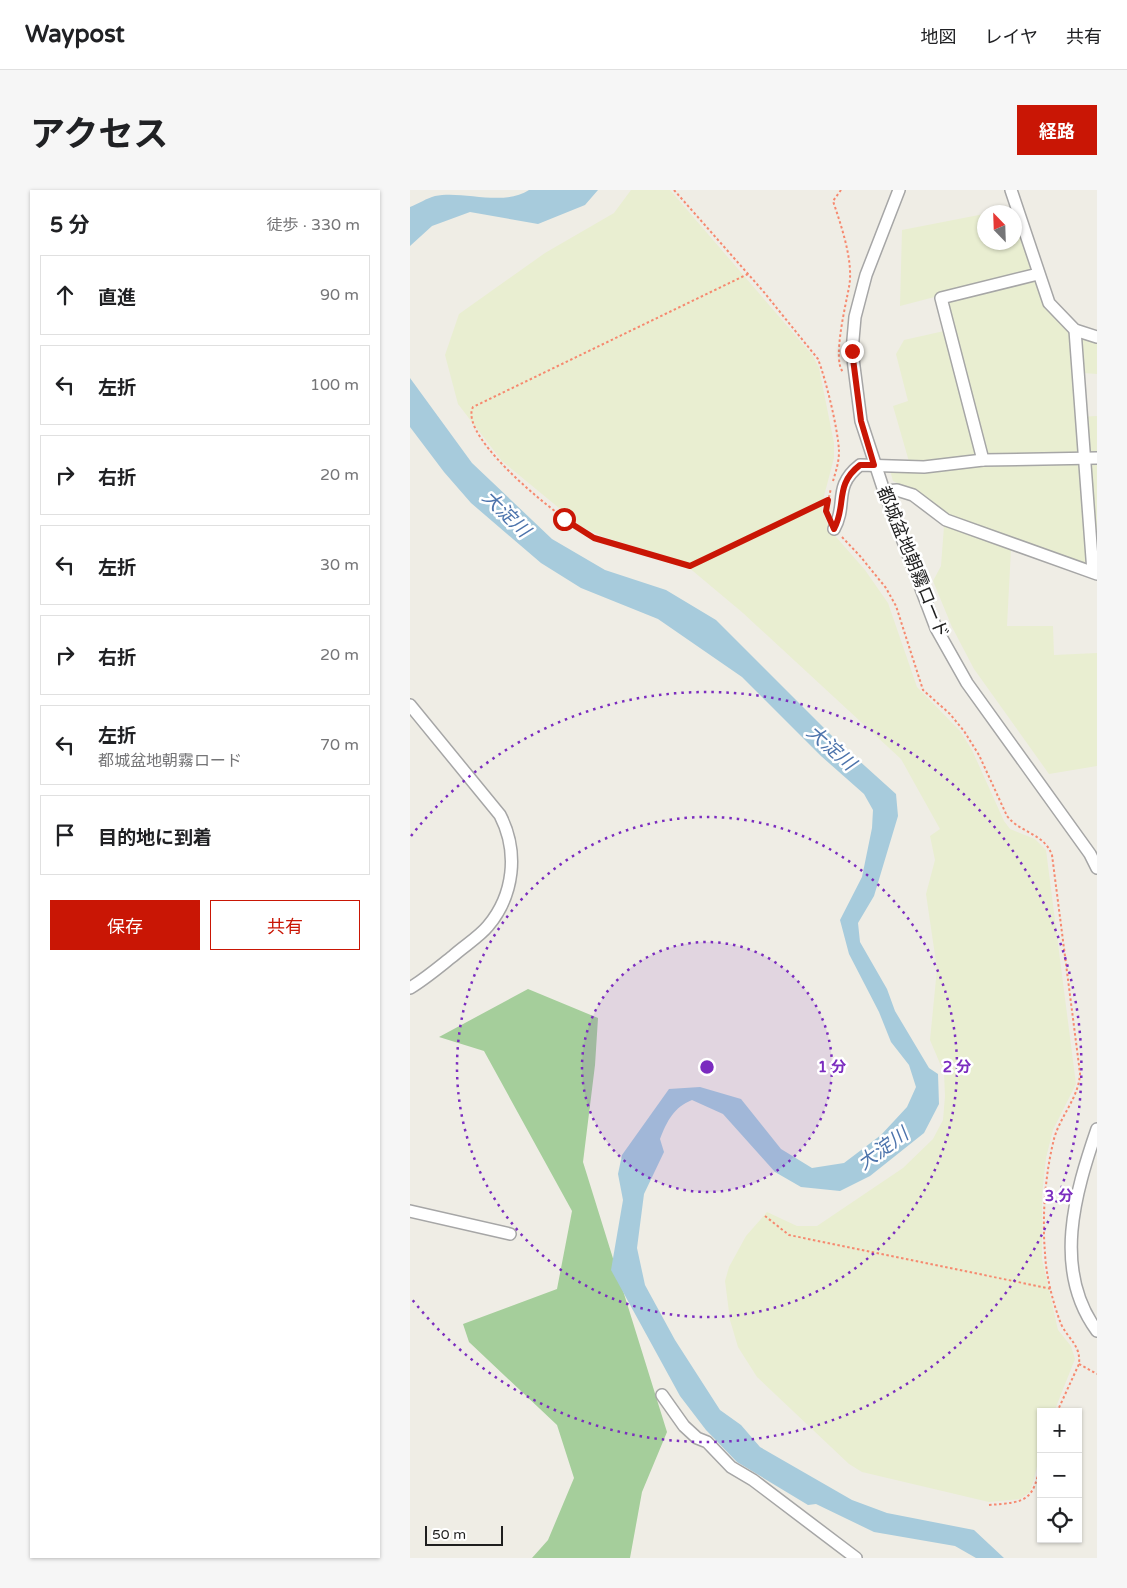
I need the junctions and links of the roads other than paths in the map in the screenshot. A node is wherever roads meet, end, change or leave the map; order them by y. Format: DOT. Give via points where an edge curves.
graph roads {
  1 [pos="899,190"];
  2 [pos="1011,190"];
  3 [pos="1038,274"];
  4 [pos="1075,330"];
  5 [pos="1097,337"];
  6 [pos="1097,458"];
  7 [pos="1084,459"];
  8 [pos="983,460"];
  9 [pos="874,465"];
  10 [pos="884,491"];
  11 [pos="834,529"];
  12 [pos="1095,573"];
  13 [pos="410,705"];
  14 [pos="1097,868"];
  15 [pos="410,988"];
  16 [pos="1097,1128"];
  17 [pos="410,1211"];
  18 [pos="510,1234"];
  19 [pos="1097,1331"];
  20 [pos="662,1395"];
  21 [pos="856,1558"];
  1 -- 9 [label="street, 都城盆地朝霧ロード" via="860,296 853,334 861,421"];
  2 -- 3 [label="street"];
  3 -- 4 [label="street" via="1049,303"];
  3 -- 8 [label="street" via="942,298"];
  4 -- 5 [label="street"];
  4 -- 7 [label="street"];
  6 -- 7 [label="street"];
  7 -- 8 [label="street"];
  7 -- 12 [label="street"];
  8 -- 9 [label="street" via="924,467"];
  9 -- 10 [label="street, 都城盆地朝霧ロード"];
  9 -- 11 [label="street" via="860,465 844,482"];
  10 -- 12 [label="street" via="897,490 913,495 946,520"];
  10 -- 14 [label="street, 都城盆地朝霧ロード" via="936,628 967,684"];
  13 -- 15 [label="street" via="500,815 508,834 511,867 510,885 503,906 487,928"];
  16 -- 19 [label="street" via="1076,1198 1071,1247 1072,1271 1089,1320"];
  17 -- 18 [label="street"];
  20 -- 21 [label="street" via="696,1438 707,1442 732,1467"];
}
